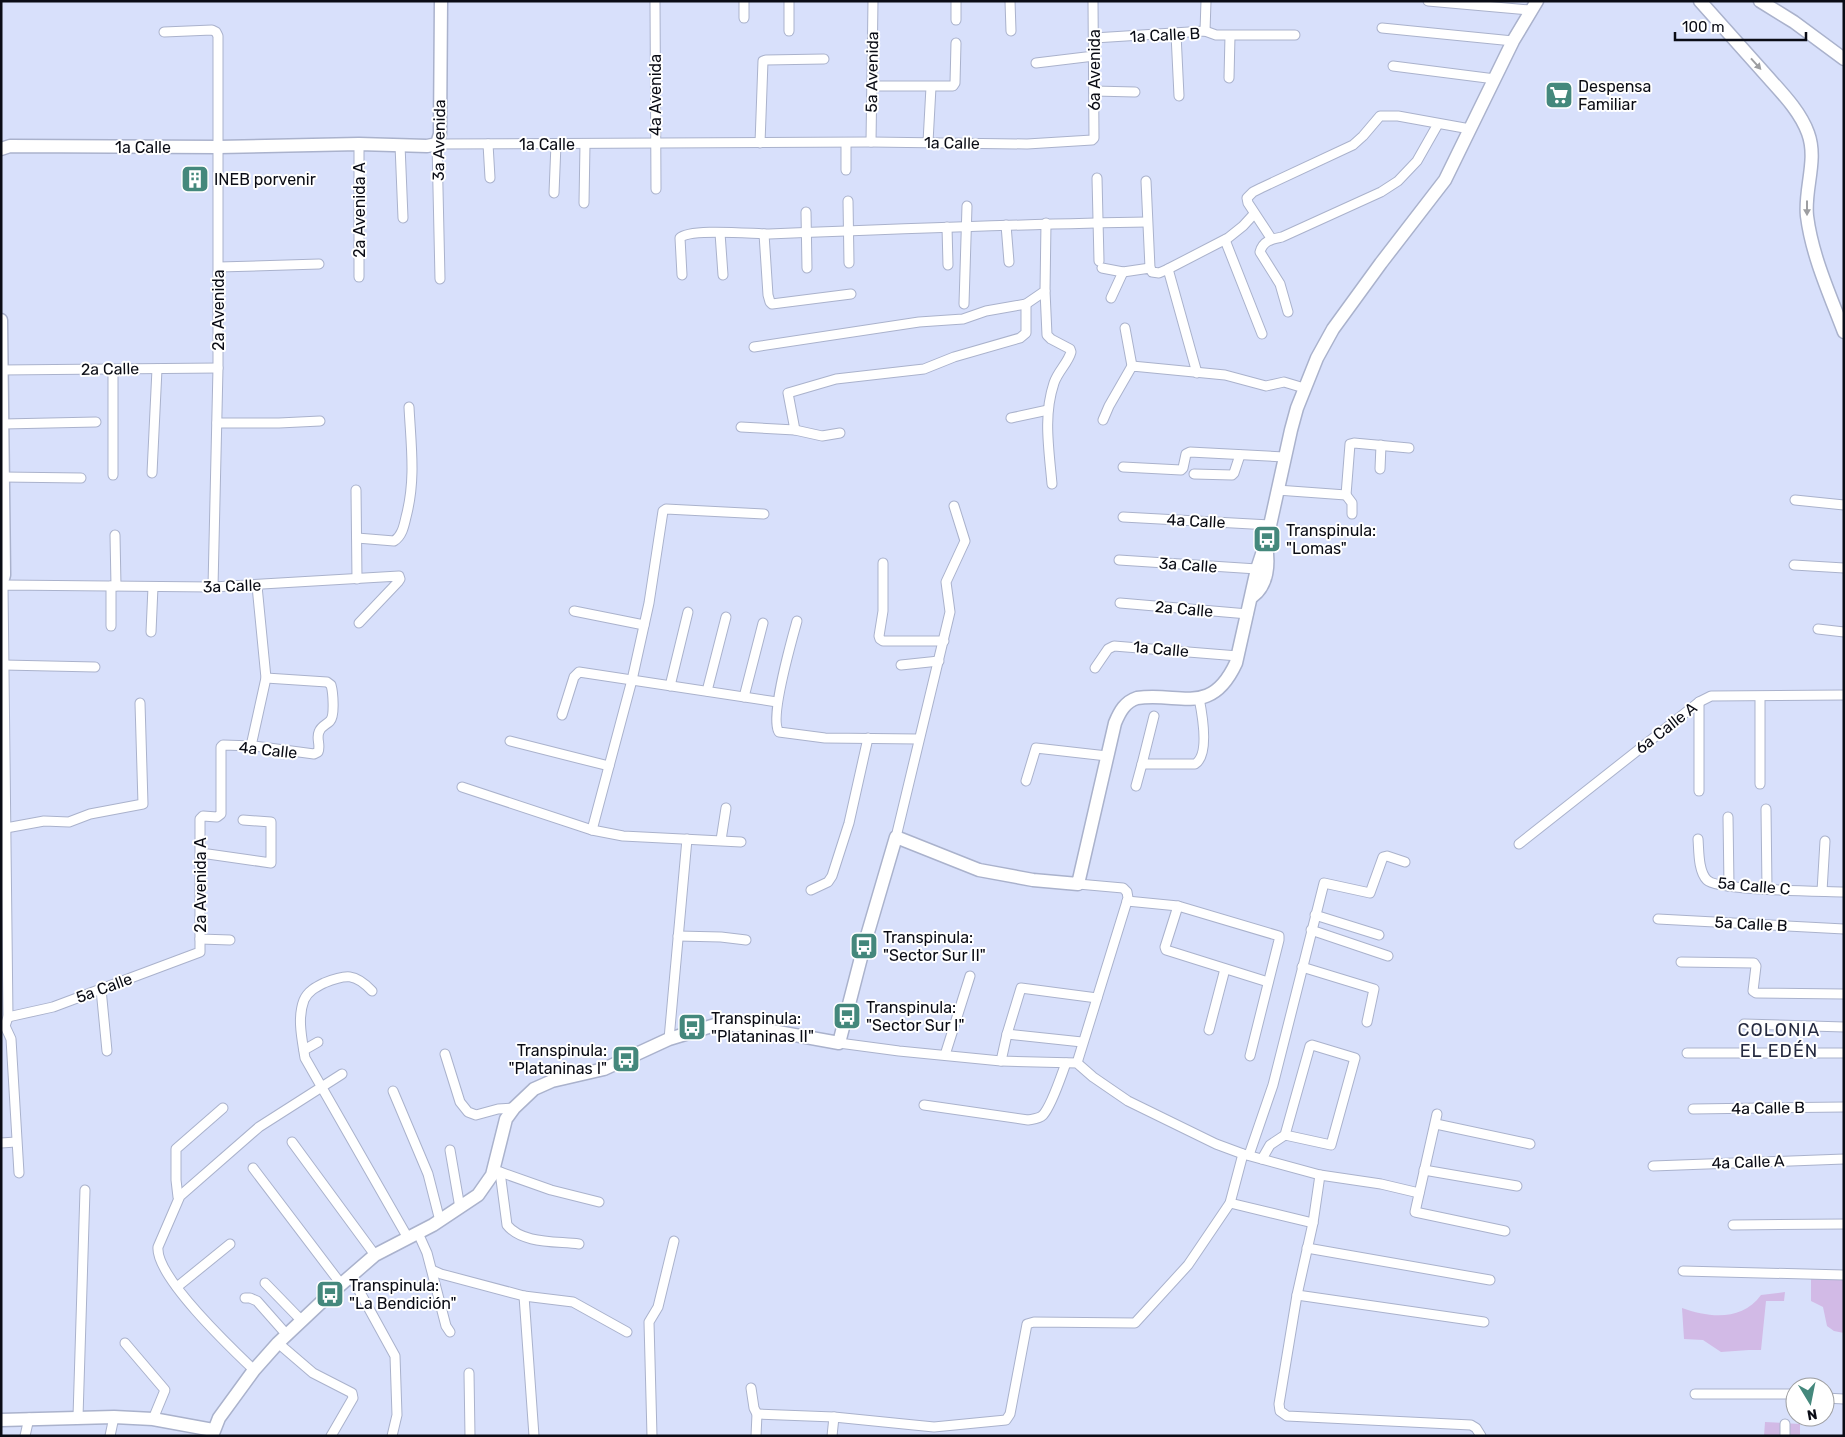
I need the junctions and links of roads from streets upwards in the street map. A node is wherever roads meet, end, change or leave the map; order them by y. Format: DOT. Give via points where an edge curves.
graph roads {
  1 [pos="441,1"];
  2 [pos="655,1"];
  3 [pos="744,1"];
  4 [pos="789,1"];
  5 [pos="872,1"];
  6 [pos="956,1"];
  7 [pos="1010,1"];
  8 [pos="1094,1"];
  9 [pos="1206,1"];
  10 [pos="1428,1"];
  11 [pos="1700,1"];
  12 [pos="1760,1"];
  13 [pos="1534,6"];
  14 [pos="744,18"];
  15 [pos="956,20"];
  16 [pos="1382,28"];
  17 [pos="789,31"];
  18 [pos="1011,31"];
  19 [pos="1205,31"];
  20 [pos="164,32"];
  21 [pos="1176,34"];
  22 [pos="1295,35"];
  23 [pos="1230,36"];
  24 [pos="1094,38"];
  25 [pos="1513,41"];
  26 [pos="956,43"];
  27 [pos="1094,56"];
  28 [pos="1844,58"];
  29 [pos="824,59"];
  30 [pos="1036,63"];
  31 [pos="1393,66"];
  32 [pos="1229,78"];
  33 [pos="1495,79"];
  34 [pos="872,86"];
  35 [pos="931,87"];
  36 [pos="1094,92"];
  37 [pos="1135,92"];
  38 [pos="1179,96"];
  39 [pos="1438,124"];
  40 [pos="1470,129"];
  41 [pos="1094,139"];
  42 [pos="871,142"];
  43 [pos="928,142"];
  44 [pos="655,143"];
  45 [pos="760,143"];
  46 [pos="846,143"];
  47 [pos="359,144"];
  48 [pos="436,144"];
  49 [pos="488,144"];
  50 [pos="556,144"];
  51 [pos="585,144"];
  52 [pos="400,145"];
  53 [pos="218,147"];
  54 [pos="1,149"];
  55 [pos="846,170"];
  56 [pos="490,178"];
  57 [pos="1097,178"];
  58 [pos="1146,181"];
  59 [pos="656,189"];
  60 [pos="554,193"];
  61 [pos="848,201"];
  62 [pos="584,203"];
  63 [pos="966,206"];
  64 [pos="806,212"];
  65 [pos="1254,214"];
  66 [pos="402,218"];
  67 [pos="1147,222"];
  68 [pos="1046,223"];
  69 [pos="1097,223"];
  70 [pos="1006,225"];
  71 [pos="966,227"];
  72 [pos="947,228"];
  73 [pos="849,231"];
  74 [pos="807,232"];
  75 [pos="720,233"];
  76 [pos="764,234"];
  77 [pos="1272,238"];
  78 [pos="1225,240"];
  79 [pos="1009,262"];
  80 [pos="849,263"];
  81 [pos="319,264"];
  82 [pos="948,264"];
  83 [pos="219,267"];
  84 [pos="807,268"];
  85 [pos="1150,268"];
  86 [pos="1168,270"];
  87 [pos="1123,272"];
  88 [pos="682,275"];
  89 [pos="723,275"];
  90 [pos="359,277"];
  91 [pos="440,279"];
  92 [pos="1045,291"];
  93 [pos="851,294"];
  94 [pos="1111,298"];
  95 [pos="964,304"];
  96 [pos="1026,304"];
  97 [pos="1288,312"];
  98 [pos="1,320"];
  99 [pos="1125,328"];
  100 [pos="1844,332"];
  101 [pos="1262,334"];
  102 [pos="754,347"];
  103 [pos="1132,366"];
  104 [pos="218,368"];
  105 [pos="113,369"];
  106 [pos="157,369"];
  107 [pos="2,370"];
  108 [pos="1197,373"];
  109 [pos="1304,388"];
  110 [pos="409,408"];
  111 [pos="1048,410"];
  112 [pos="1011,418"];
  113 [pos="1104,420"];
  114 [pos="320,421"];
  115 [pos="96,422"];
  116 [pos="216,423"];
  117 [pos="3,424"];
  118 [pos="741,427"];
  119 [pos="795,430"];
  120 [pos="840,433"];
  121 [pos="2,444"];
  122 [pos="1382,445"];
  123 [pos="1409,448"];
  124 [pos="1240,455"];
  125 [pos="1284,457"];
  126 [pos="1123,467"];
  127 [pos="1380,470"];
  128 [pos="152,473"];
  129 [pos="1194,474"];
  130 [pos="113,475"];
  131 [pos="81,478"];
  132 [pos="3,480"];
  133 [pos="1052,484"];
  134 [pos="356,490"];
  135 [pos="1277,490"];
  136 [pos="1346,495"];
  137 [pos="1795,500"];
  138 [pos="1844,505"];
  139 [pos="954,506"];
  140 [pos="764,514"];
  141 [pos="1352,514"];
  142 [pos="1123,518"];
  143 [pos="1270,525"];
  144 [pos="116,535"];
  145 [pos="356,538"];
  146 [pos="1266,543"];
  147 [pos="1119,560"];
  148 [pos="883,563"];
  149 [pos="1794,566"];
  150 [pos="1844,568"];
  151 [pos="1257,569"];
  152 [pos="357,579"];
  153 [pos="2,585"];
  154 [pos="113,586"];
  155 [pos="257,586"];
  156 [pos="153,587"];
  157 [pos="213,588"];
  158 [pos="1252,597"];
  159 [pos="1120,604"];
  160 [pos="574,611"];
  161 [pos="688,612"];
  162 [pos="1248,614"];
  163 [pos="726,617"];
  164 [pos="797,621"];
  165 [pos="763,623"];
  166 [pos="359,624"];
  167 [pos="644,625"];
  168 [pos="111,626"];
  169 [pos="1818,629"];
  170 [pos="152,632"];
  171 [pos="1844,632"];
  172 [pos="944,641"];
  173 [pos="1238,656"];
  174 [pos="939,661"];
  175 [pos="901,664"];
  176 [pos="4,666"];
  177 [pos="95,667"];
  178 [pos="1095,668"];
  179 [pos="266,678"];
  180 [pos="632,680"];
  181 [pos="670,686"];
  182 [pos="707,691"];
  183 [pos="1844,695"];
  184 [pos="744,697"];
  185 [pos="1760,697"];
  186 [pos="1199,698"];
  187 [pos="777,702"];
  188 [pos="1698,702"];
  189 [pos="140,704"];
  190 [pos="562,715"];
  191 [pos="1154,716"];
  192 [pos="868,738"];
  193 [pos="918,740"];
  194 [pos="510,742"];
  195 [pos="251,746"];
  196 [pos="1107,756"];
  197 [pos="1142,764"];
  198 [pos="609,766"];
  199 [pos="1026,781"];
  200 [pos="1760,784"];
  201 [pos="1136,786"];
  202 [pos="462,788"];
  203 [pos="1699,791"];
  204 [pos="726,808"];
  205 [pos="1766,809"];
  206 [pos="200,817"];
  207 [pos="1728,817"];
  208 [pos="243,820"];
  209 [pos="6,824"];
  210 [pos="592,830"];
  211 [pos="896,837"];
  212 [pos="687,839"];
  213 [pos="1698,839"];
  214 [pos="721,840"];
  215 [pos="1825,841"];
  216 [pos="741,842"];
  217 [pos="1519,844"];
  218 [pos="201,853"];
  219 [pos="1406,862"];
  220 [pos="1078,884"];
  221 [pos="1729,886"];
  222 [pos="1767,889"];
  223 [pos="811,890"];
  224 [pos="1822,891"];
  225 [pos="1844,892"];
  226 [pos="1127,901"];
  227 [pos="1178,906"];
  228 [pos="1315,915"];
  229 [pos="1658,919"];
  230 [pos="1844,929"];
  231 [pos="1311,930"];
  232 [pos="1379,935"];
  233 [pos="678,936"];
  234 [pos="200,939"];
  235 [pos="230,940"];
  236 [pos="746,940"];
  237 [pos="198,953"];
  238 [pos="1388,956"];
  239 [pos="1681,962"];
  240 [pos="1302,968"];
  241 [pos="1225,970"];
  242 [pos="970,976"];
  243 [pos="1268,982"];
  244 [pos="101,990"];
  245 [pos="372,991"];
  246 [pos="1844,994"];
  247 [pos="1098,998"];
  248 [pos="8,1016"];
  249 [pos="1367,1022"];
  250 [pos="1744,1024"];
  251 [pos="3,1026"];
  252 [pos="1844,1027"];
  253 [pos="1209,1030"];
  254 [pos="1008,1034"];
  255 [pos="669,1039"];
  256 [pos="318,1042"];
  257 [pos="1082,1042"];
  258 [pos="839,1043"];
  259 [pos="304,1050"];
  260 [pos="107,1051"];
  261 [pos="1687,1053"];
  262 [pos="1844,1053"];
  263 [pos="445,1054"];
  264 [pos="944,1054"];
  265 [pos="1250,1056"];
  266 [pos="1001,1061"];
  267 [pos="1066,1063"];
  268 [pos="1077,1063"];
  269 [pos="342,1074"];
  270 [pos="323,1087"];
  271 [pos="393,1091"];
  272 [pos="924,1105"];
  273 [pos="1844,1107"];
  274 [pos="223,1108"];
  275 [pos="514,1108"];
  276 [pos="1693,1109"];
  277 [pos="1437,1114"];
  278 [pos="1436,1124"];
  279 [pos="1285,1136"];
  280 [pos="16,1142"];
  281 [pos="292,1142"];
  282 [pos="1,1143"];
  283 [pos="1530,1144"];
  284 [pos="450,1150"];
  285 [pos="1246,1155"];
  286 [pos="1844,1158"];
  287 [pos="1262,1159"];
  288 [pos="1653,1166"];
  289 [pos="253,1168"];
  290 [pos="1424,1170"];
  291 [pos="496,1172"];
  292 [pos="19,1173"];
  293 [pos="1320,1175"];
  294 [pos="1517,1186"];
  295 [pos="85,1190"];
  296 [pos="1419,1193"];
  297 [pos="178,1197"];
  298 [pos="599,1202"];
  299 [pos="1230,1203"];
  300 [pos="460,1208"];
  301 [pos="440,1221"];
  302 [pos="1313,1223"];
  303 [pos="1844,1224"];
  304 [pos="1733,1225"];
  305 [pos="1505,1232"];
  306 [pos="413,1235"];
  307 [pos="674,1241"];
  308 [pos="230,1244"];
  309 [pos="579,1244"];
  310 [pos="1307,1248"];
  311 [pos="375,1255"];
  312 [pos="432,1270"];
  313 [pos="1683,1270"];
  314 [pos="1844,1275"];
  315 [pos="346,1280"];
  316 [pos="1490,1280"];
  317 [pos="265,1283"];
  318 [pos="177,1287"];
  319 [pos="1297,1295"];
  320 [pos="524,1296"];
  321 [pos="245,1298"];
  322 [pos="302,1321"];
  323 [pos="1484,1322"];
  324 [pos="450,1332"];
  325 [pos="627,1332"];
  326 [pos="283,1339"];
  327 [pos="125,1343"];
  328 [pos="254,1370"];
  329 [pos="469,1373"];
  330 [pos="751,1388"];
  331 [pos="1695,1394"];
  332 [pos="1785,1394"];
  333 [pos="757,1414"];
  334 [pos="78,1416"];
  335 [pos="114,1417"];
  336 [pos="834,1417"];
  337 [pos="29,1418"];
  338 [pos="153,1419"];
  339 [pos="1,1420"];
  340 [pos="213,1433"];
  341 [pos="25,1436"];
  342 [pos="110,1436"];
  343 [pos="331,1436"];
  344 [pos="392,1436"];
  345 [pos="470,1436"];
  346 [pos="534,1436"];
  347 [pos="652,1436"];
  348 [pos="756,1436"];
  349 [pos="832,1436"];
  350 [pos="1481,1436"];
  1 -- 48 [label="street, 3a Avenida" via="440,134"];
  2 -- 44 [label="street, 4a Avenida"];
  3 -- 14 [label="street"];
  4 -- 17 [label="street"];
  5 -- 34 [label="street, 5a Avenida"];
  6 -- 15 [label="street"];
  7 -- 18 [label="street"];
  8 -- 24 [label="street, 6a Avenida"];
  9 -- 19 [label="street"];
  10 -- 13 [label="street"];
  11 -- 100 [label="street, one-way" via="1792,105 1807,129 1812,144 1807,217 1825,282"];
  12 -- 28 [label="street"];
  13 -- 25 [label="street"];
  16 -- 25 [label="street"];
  19 -- 21 [label="street, 1a Calle B"];
  19 -- 23 [label="street, 1a Calle B"];
  20 -- 53 [label="street, 2a Avenida" via="216,32"];
  21 -- 24 [label="street, 1a Calle B"];
  21 -- 38 [label="street"];
  22 -- 23 [label="street, 1a Calle B"];
  23 -- 32 [label="street"];
  24 -- 27 [label="street, 6a Avenida"];
  25 -- 33 [label="street"];
  26 -- 35 [label="street" via="954,85"];
  27 -- 30 [label="street"];
  27 -- 36 [label="street, 6a Avenida"];
  29 -- 45 [label="street" via="764,60"];
  31 -- 33 [label="street"];
  33 -- 40 [label="street"];
  34 -- 35 [label="street"];
  34 -- 42 [label="street, 5a Avenida"];
  35 -- 43 [label="street"];
  36 -- 37 [label="street"];
  36 -- 41 [label="street, 6a Avenida"];
  39 -- 40 [label="street"];
  39 -- 65 [label="street" via="1381,115 1353,145 1253,192 1247,200"];
  39 -- 77 [label="street" via="1417,161 1390,186 1282,237"];
  40 -- 109 [label="street" via="1442,185 1333,329"];
  41 -- 43 [label="street, 1a Calle" via="1027,144"];
  42 -- 43 [label="street, 1a Calle"];
  42 -- 46 [label="street, 1a Calle"];
  44 -- 45 [label="street, 1a Calle"];
  44 -- 51 [label="street, 1a Calle"];
  44 -- 59 [label="street, 4a Avenida"];
  45 -- 46 [label="street, 1a Calle"];
  46 -- 55 [label="street"];
  47 -- 52 [label="street, 1a Calle"];
  47 -- 53 [label="street, 1a Calle"];
  47 -- 90 [label="street, 2a Avenida A"];
  48 -- 49 [label="street, 1a Calle"];
  48 -- 52 [label="street, 1a Calle"];
  48 -- 91 [label="street, 3a Avenida"];
  49 -- 50 [label="street, 1a Calle"];
  49 -- 56 [label="street"];
  50 -- 51 [label="street, 1a Calle"];
  50 -- 60 [label="street"];
  51 -- 62 [label="street"];
  52 -- 66 [label="street"];
  53 -- 54 [label="street, 1a Calle" via="10,146"];
  53 -- 83 [label="street, 2a Avenida"];
  57 -- 69 [label="street"];
  58 -- 67 [label="street"];
  61 -- 73 [label="street"];
  63 -- 71 [label="street"];
  64 -- 74 [label="street"];
  65 -- 77 [label="street"];
  65 -- 78 [label="street"];
  67 -- 69 [label="street"];
  67 -- 85 [label="street"];
  68 -- 69 [label="street"];
  68 -- 70 [label="street"];
  68 -- 92 [label="street"];
  69 -- 87 [label="street" via="1100,264"];
  70 -- 71 [label="street"];
  70 -- 79 [label="street"];
  71 -- 72 [label="street"];
  71 -- 95 [label="street"];
  72 -- 73 [label="street"];
  72 -- 82 [label="street"];
  73 -- 74 [label="street"];
  73 -- 80 [label="street"];
  74 -- 76 [label="street"];
  74 -- 84 [label="street"];
  75 -- 76 [label="street"];
  75 -- 88 [label="street" via="680,236"];
  75 -- 89 [label="street"];
  76 -- 93 [label="street" via="768,295 772,304"];
  77 -- 97 [label="street" via="1260,250 1280,284"];
  78 -- 86 [label="street"];
  78 -- 101 [label="street"];
  81 -- 83 [label="street"];
  83 -- 104 [label="street, 2a Avenida"];
  85 -- 86 [label="street" via="1157,274"];
  85 -- 87 [label="street"];
  86 -- 108 [label="street"];
  87 -- 94 [label="street"];
  92 -- 96 [label="street"];
  92 -- 111 [label="street" via="1047,336 1071,352 1056,379"];
  96 -- 102 [label="street" via="963,319 919,322"];
  96 -- 119 [label="street" via="1026,333 1020,338 924,369 836,379 788,393"];
  98 -- 107 [label="street"];
  99 -- 103 [label="street"];
  103 -- 108 [label="street"];
  103 -- 113 [label="street"];
  104 -- 106 [label="street, 2a Calle"];
  104 -- 116 [label="street, 2a Avenida"];
  105 -- 106 [label="street, 2a Calle"];
  105 -- 107 [label="street, 2a Calle"];
  105 -- 130 [label="street"];
  106 -- 128 [label="street"];
  107 -- 117 [label="street"];
  108 -- 109 [label="street" via="1238,377 1265,386 1283,382"];
  109 -- 125 [label="street"];
  110 -- 145 [label="street" via="413,476 412,497 404,526 394,541"];
  111 -- 112 [label="street"];
  111 -- 133 [label="street"];
  114 -- 116 [label="street"];
  115 -- 117 [label="street"];
  116 -- 157 [label="street, 2a Avenida"];
  117 -- 121 [label="street"];
  118 -- 119 [label="street"];
  119 -- 120 [label="street" via="822,436"];
  121 -- 132 [label="street"];
  122 -- 123 [label="street"];
  122 -- 127 [label="street"];
  122 -- 136 [label="street" via="1354,443 1349,446"];
  124 -- 125 [label="street"];
  124 -- 126 [label="street" via="1188,453 1181,470"];
  124 -- 129 [label="street" via="1232,475"];
  125 -- 135 [label="street"];
  131 -- 132 [label="street"];
  132 -- 153 [label="street"];
  134 -- 145 [label="street"];
  135 -- 136 [label="street"];
  135 -- 143 [label="street"];
  136 -- 141 [label="street" via="1352,503"];
  137 -- 138 [label="street"];
  139 -- 172 [label="street" via="965,540 946,582 950,610"];
  140 -- 167 [label="street" via="664,509 654,582"];
  142 -- 143 [label="street, 4a Calle"];
  143 -- 146 [label="street"];
  144 -- 154 [label="street"];
  145 -- 152 [label="street"];
  146 -- 151 [label="street"];
  146 -- 158 [label="street" via="1267,570 1261,589"];
  147 -- 151 [label="street, 3a Calle"];
  148 -- 172 [label="street" via="880,639"];
  149 -- 150 [label="street"];
  151 -- 158 [label="street"];
  152 -- 155 [label="street, 3a Calle"];
  152 -- 166 [label="street, 3a Calle" via="400,577"];
  153 -- 154 [label="street, 3a Calle"];
  153 -- 176 [label="street"];
  154 -- 156 [label="street, 3a Calle"];
  154 -- 168 [label="street"];
  155 -- 157 [label="street, 3a Calle"];
  155 -- 179 [label="street"];
  156 -- 157 [label="street, 3a Calle"];
  156 -- 170 [label="street"];
  158 -- 162 [label="street"];
  159 -- 162 [label="street, 2a Calle"];
  160 -- 167 [label="street"];
  161 -- 181 [label="street"];
  162 -- 173 [label="street"];
  163 -- 182 [label="street"];
  164 -- 187 [label="street"];
  165 -- 184 [label="street"];
  167 -- 180 [label="street"];
  169 -- 171 [label="street"];
  172 -- 174 [label="street"];
  173 -- 178 [label="street, 1a Calle" via="1114,646 1108,649"];
  173 -- 186 [label="street" via="1225,684"];
  174 -- 175 [label="street"];
  174 -- 193 [label="street"];
  176 -- 177 [label="street"];
  176 -- 209 [label="street"];
  179 -- 195 [label="street"];
  179 -- 195 [label="street, 4a Calle" via="327,682 331,685 333,698 332,717 319,731 320,749 314,754"];
  180 -- 181 [label="street"];
  180 -- 190 [label="street" via="577,672"];
  180 -- 198 [label="street"];
  181 -- 182 [label="street"];
  182 -- 184 [label="street"];
  183 -- 185 [label="street, 6a Calle A"];
  184 -- 187 [label="street"];
  185 -- 188 [label="street, 6a Calle A" via="1712,696"];
  185 -- 200 [label="street"];
  186 -- 196 [label="street" via="1142,697 1128,701 1115,723"];
  186 -- 197 [label="street" via="1205,728 1199,762"];
  187 -- 192 [label="street" via="776,727 779,732 825,738"];
  188 -- 203 [label="street"];
  188 -- 217 [label="street, 6a Calle A"];
  189 -- 209 [label="street" via="143,804 97,812 69,822"];
  191 -- 197 [label="street"];
  192 -- 193 [label="street"];
  192 -- 223 [label="street" via="849,823 832,876 828,882"];
  193 -- 211 [label="street"];
  194 -- 198 [label="street"];
  195 -- 206 [label="street, 4a Calle" via="222,746 221,814"];
  196 -- 199 [label="street" via="1037,748"];
  196 -- 220 [label="street"];
  197 -- 201 [label="street"];
  198 -- 210 [label="street"];
  202 -- 210 [label="street"];
  204 -- 214 [label="street"];
  205 -- 222 [label="street"];
  206 -- 218 [label="street, 2a Avenida A"];
  207 -- 221 [label="street"];
  208 -- 218 [label="street" via="271,822 270,863"];
  209 -- 248 [label="street"];
  210 -- 212 [label="street" via="623,836"];
  211 -- 220 [label="street" via="979,870"];
  211 -- 258 [label="street"];
  212 -- 214 [label="street"];
  212 -- 233 [label="street"];
  213 -- 221 [label="street, 5a Calle C" via="1704,876 1711,883"];
  214 -- 216 [label="street"];
  215 -- 224 [label="street"];
  218 -- 234 [label="street, 2a Avenida A"];
  219 -- 228 [label="street" via="1383,857 1369,893 1324,882"];
  220 -- 226 [label="street" via="1123,888 1127,892"];
  221 -- 222 [label="street, 5a Calle C"];
  222 -- 224 [label="street, 5a Calle C"];
  224 -- 225 [label="street, 5a Calle C"];
  226 -- 227 [label="street"];
  226 -- 247 [label="street"];
  227 -- 241 [label="street" via="1166,949"];
  227 -- 243 [label="street" via="1278,935 1280,940"];
  228 -- 231 [label="street"];
  228 -- 232 [label="street"];
  229 -- 230 [label="street, 5a Calle B"];
  231 -- 238 [label="street"];
  231 -- 240 [label="street"];
  233 -- 236 [label="street"];
  233 -- 255 [label="street"];
  234 -- 235 [label="street"];
  234 -- 237 [label="street, 2a Avenida A"];
  237 -- 244 [label="street, 5a Calle"];
  239 -- 246 [label="street" via="1754,963 1753,990 1756,993"];
  240 -- 249 [label="street" via="1375,990"];
  240 -- 285 [label="street" via="1273,1085"];
  241 -- 243 [label="street"];
  241 -- 253 [label="street"];
  242 -- 264 [label="street"];
  243 -- 265 [label="street"];
  244 -- 248 [label="street, 5a Calle" via="54,1007"];
  244 -- 260 [label="street"];
  245 -- 259 [label="street" via="363,982 347,977 330,980 310,992 304,999 300,1020"];
  247 -- 254 [label="street" via="1021,988"];
  247 -- 257 [label="street"];
  248 -- 251 [label="street"];
  250 -- 252 [label="street"];
  251 -- 280 [label="street" via="11,1039"];
  254 -- 257 [label="street"];
  254 -- 266 [label="street"];
  255 -- 258 [label="street" via="710,1026 730,1024"];
  255 -- 275 [label="street" via="600,1070 543,1084"];
  256 -- 259 [label="street"];
  257 -- 268 [label="street"];
  258 -- 264 [label="street"];
  259 -- 270 [label="street" via="305,1058"];
  261 -- 262 [label="street"];
  263 -- 275 [label="street" via="460,1102 468,1112 476,1115"];
  264 -- 266 [label="street"];
  266 -- 267 [label="street"];
  267 -- 268 [label="street"];
  267 -- 272 [label="street" via="1047,1109 1034,1119"];
  268 -- 285 [label="street" via="1128,1101 1180,1128"];
  269 -- 270 [label="street"];
  270 -- 297 [label="street" via="259,1127"];
  270 -- 306 [label="street"];
  271 -- 301 [label="street" via="428,1174"];
  273 -- 276 [label="street, 4a Calle B"];
  274 -- 297 [label="street" via="176,1149"];
  275 -- 291 [label="street" via="504,1125"];
  277 -- 278 [label="street"];
  278 -- 283 [label="street"];
  278 -- 290 [label="street"];
  279 -- 279 [label="street" via="1310,1046 1355,1058 1331,1145"];
  279 -- 287 [label="street" via="1270,1145"];
  280 -- 282 [label="street"];
  280 -- 292 [label="street"];
  281 -- 311 [label="street"];
  284 -- 300 [label="street"];
  285 -- 287 [label="street"];
  285 -- 299 [label="street"];
  286 -- 288 [label="street, 4a Calle A"];
  287 -- 293 [label="street"];
  289 -- 315 [label="street"];
  290 -- 294 [label="street"];
  290 -- 296 [label="street"];
  291 -- 298 [label="street"];
  291 -- 300 [label="street" via="483,1190"];
  291 -- 309 [label="street" via="508,1227 530,1238"];
  293 -- 296 [label="street"];
  293 -- 302 [label="street"];
  295 -- 334 [label="street"];
  296 -- 305 [label="street" via="1415,1212"];
  297 -- 318 [label="street" via="157,1250"];
  299 -- 302 [label="street"];
  299 -- 336 [label="street" via="1188,1265 1135,1323 1027,1324 1010,1414 1006,1420 934,1427"];
  300 -- 301 [label="street"];
  301 -- 306 [label="street"];
  302 -- 310 [label="street"];
  303 -- 304 [label="street"];
  306 -- 311 [label="street"];
  306 -- 312 [label="street" via="428,1253"];
  307 -- 347 [label="street" via="658,1307 649,1322"];
  308 -- 318 [label="street"];
  310 -- 316 [label="street"];
  310 -- 319 [label="street"];
  311 -- 315 [label="street"];
  312 -- 320 [label="street"];
  312 -- 324 [label="street"];
  313 -- 314 [label="street"];
  315 -- 322 [label="street"];
  315 -- 344 [label="street" via="395,1356 397,1415"];
  317 -- 322 [label="street"];
  318 -- 328 [label="street" via="204,1320"];
  319 -- 323 [label="street"];
  319 -- 350 [label="street" via="1278,1404 1280,1411 1306,1417 1471,1425"];
  320 -- 325 [label="street" via="573,1302"];
  320 -- 346 [label="street"];
  321 -- 326 [label="street" via="256,1301"];
  322 -- 326 [label="street"];
  326 -- 328 [label="street"];
  326 -- 343 [label="street" via="313,1373 352,1393 353,1398"];
  327 -- 338 [label="street" via="165,1390"];
  328 -- 340 [label="street" via="219,1418"];
  329 -- 345 [label="street"];
  330 -- 333 [label="street"];
  331 -- 332 [label="street"];
  333 -- 336 [label="street"];
  333 -- 348 [label="street"];
  334 -- 335 [label="street"];
  334 -- 337 [label="street"];
  335 -- 338 [label="street"];
  335 -- 342 [label="street"];
  336 -- 349 [label="street"];
  337 -- 339 [label="street"];
  337 -- 341 [label="street"];
  338 -- 340 [label="street"];
}
